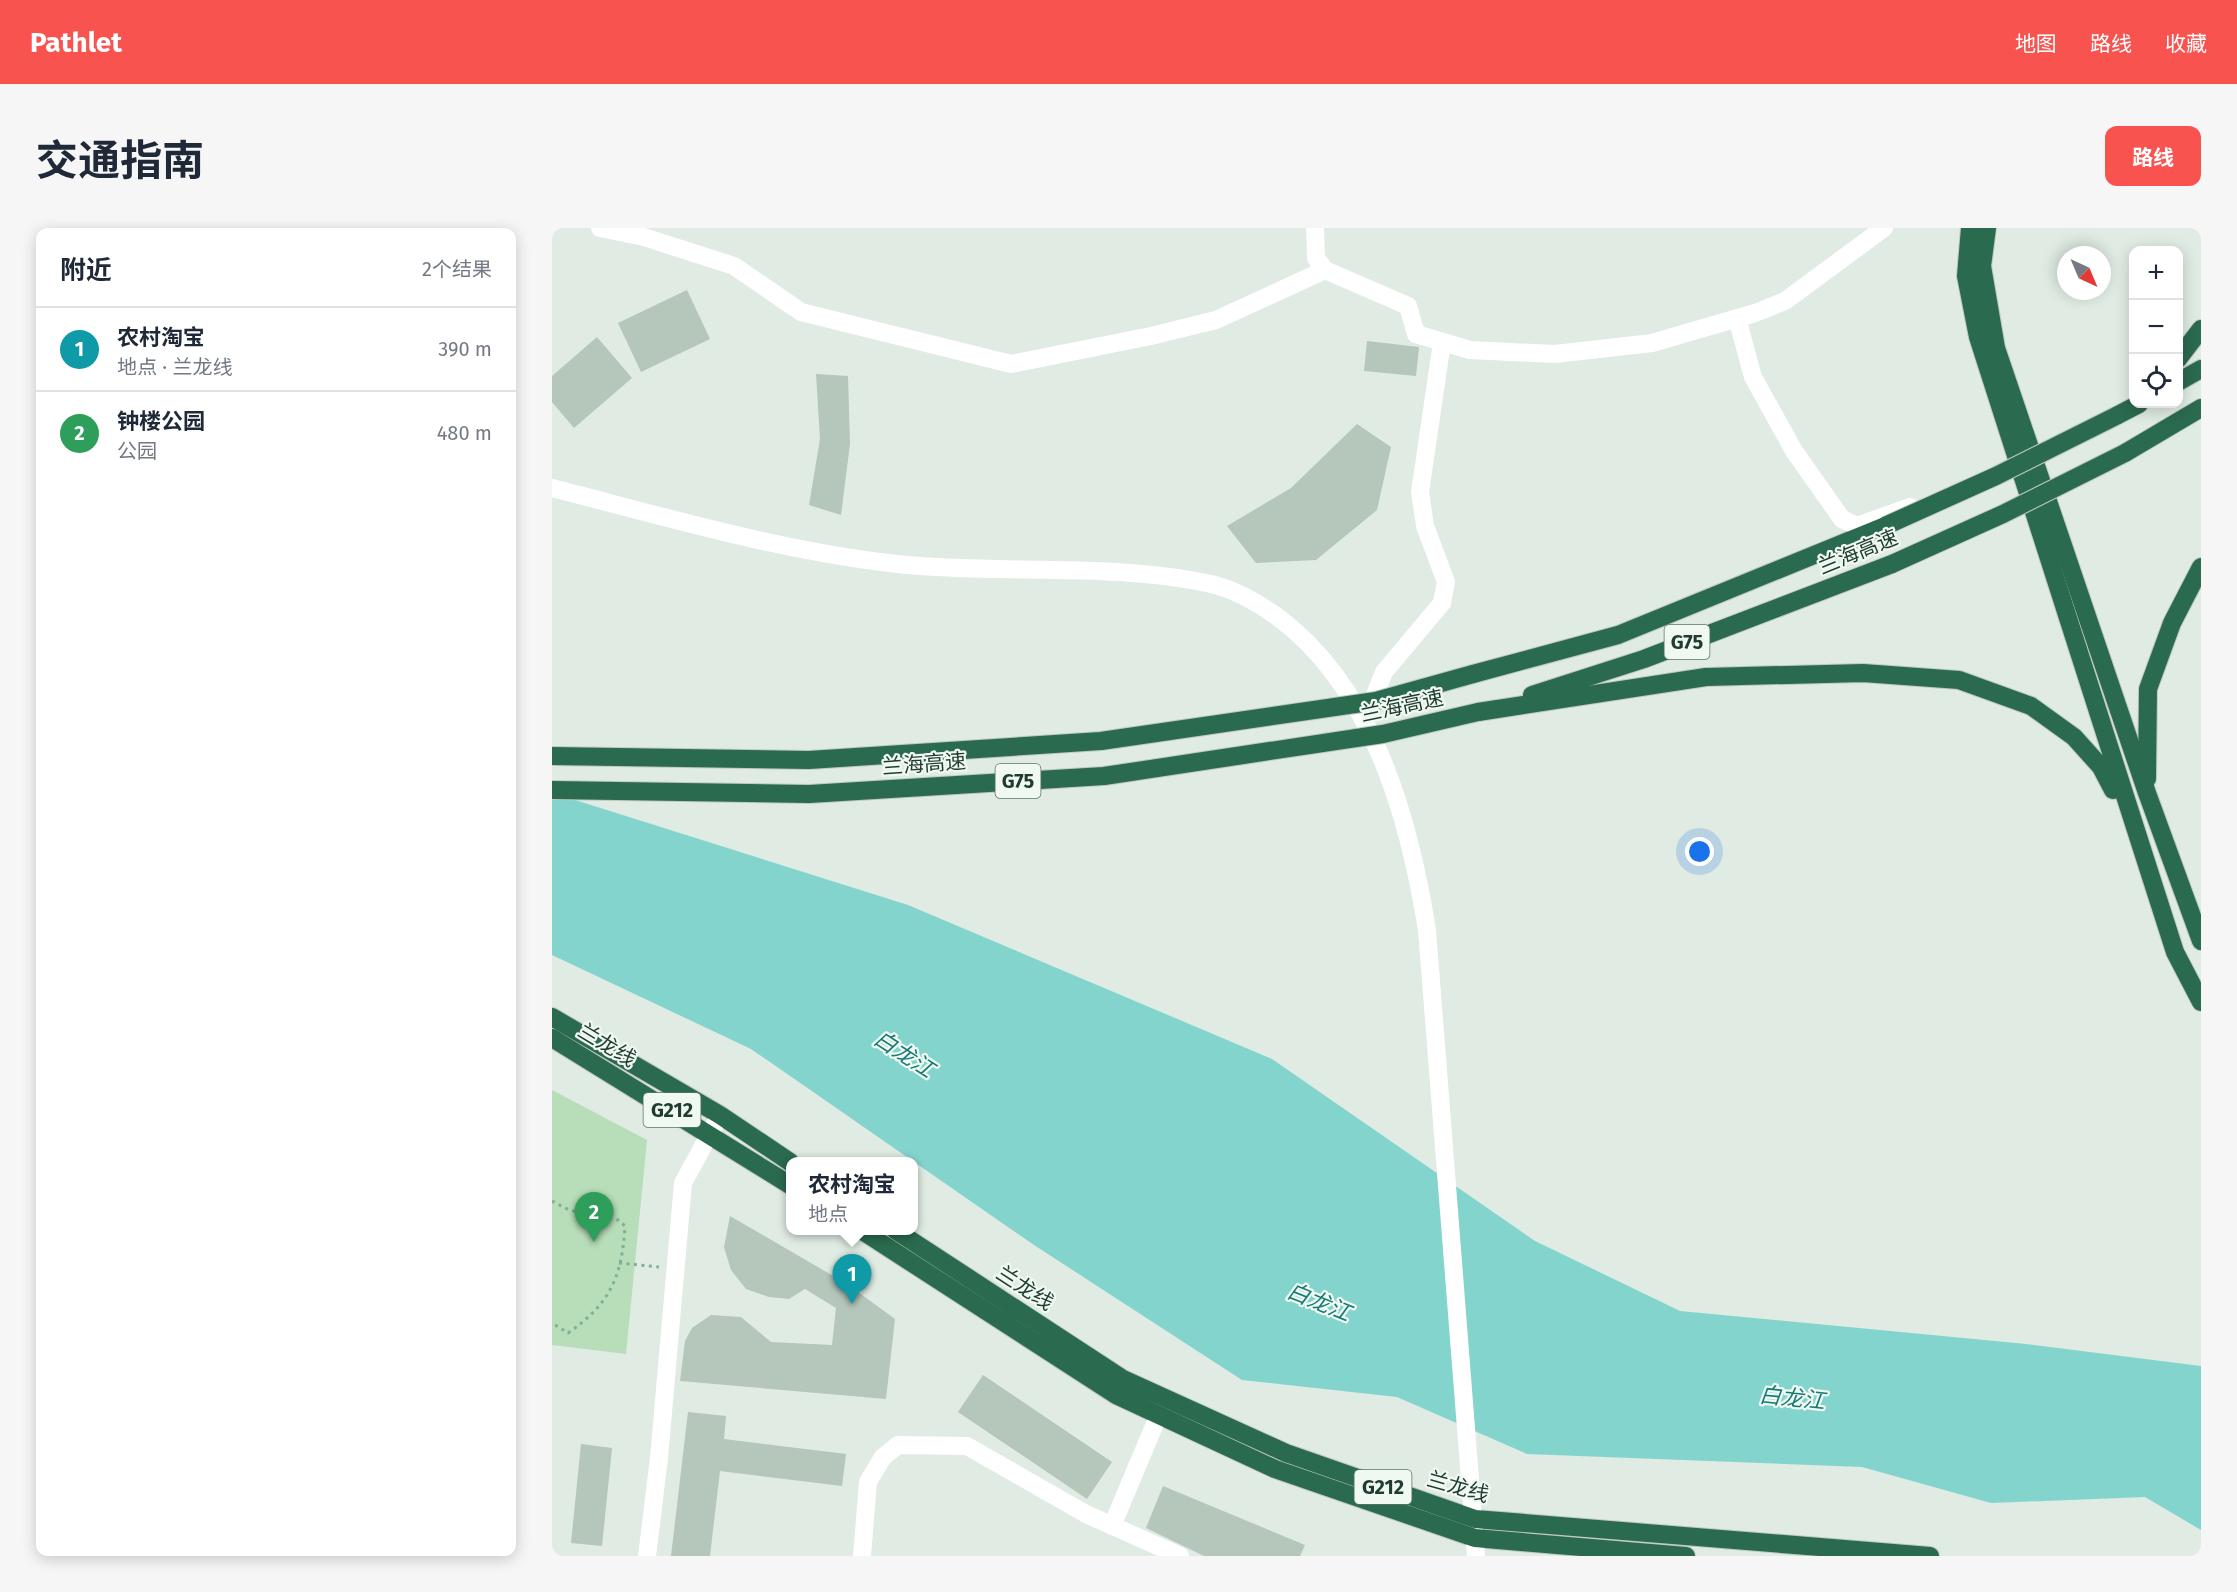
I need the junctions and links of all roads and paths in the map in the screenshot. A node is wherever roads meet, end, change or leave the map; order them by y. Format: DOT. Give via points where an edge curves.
graph roads {
  1 [pos="600,228"];
  2 [pos="1315,228"];
  3 [pos="1884,228"];
  4 [pos="1970,228"];
  5 [pos="1987,228"];
  6 [pos="1325,270"];
  7 [pos="1737,318"];
  8 [pos="2201,329"];
  9 [pos="1442,342"];
  10 [pos="2182,354"];
  11 [pos="2201,369"];
  12 [pos="2183,379"];
  13 [pos="2129,404"];
  14 [pos="2131,408"];
  15 [pos="2201,408"];
  16 [pos="2116,416"];
  17 [pos="552,488"];
  18 [pos="1917,505"];
  19 [pos="2201,567"];
  20 [pos="1479,712"];
  21 [pos="1364,718"];
  22 [pos="552,756"];
  23 [pos="552,790"];
  24 [pos="2147,793"];
  25 [pos="2138,835"];
  26 [pos="2201,941"];
  27 [pos="2201,1002"];
  28 [pos="552,1017"];
  29 [pos="552,1038"];
  30 [pos="720,1115"];
  31 [pos="710,1134"];
  32 [pos="786,1159"];
  33 [pos="786,1182"];
  34 [pos="552,1201"];
  35 [pos="869,1235"];
  36 [pos="904,1235"];
  37 [pos="619,1263"];
  38 [pos="676,1268"];
  39 [pos="552,1323"];
  40 [pos="1162,1407"];
  41 [pos="1475,1519"];
  42 [pos="1112,1526"];
  43 [pos="1476,1547"];
  44 [pos="646,1556"];
  45 [pos="862,1556"];
  46 [pos="1180,1556"];
  47 [pos="1686,1556"];
  48 [pos="1930,1556"];
  1 -- 6 [label="street" via="644,237 734,266 801,312 1011,364 1216,320"];
  2 -- 6 [label="street" via="1316,258"];
  3 -- 7 [label="street" via="1785,301"];
  4 -- 25 [label="highway" via="1966,276 1978,337"];
  5 -- 24 [label="highway" via="1982,266 1996,348"];
  6 -- 9 [label="street" via="1408,306 1416,334"];
  7 -- 9 [label="street" via="1652,343 1555,354 1470,350"];
  7 -- 18 [label="street" via="1753,376 1794,451 1842,519 1857,526"];
  8 -- 10 [label="highway"];
  9 -- 21 [label="street" via="1420,492 1425,526 1446,582 1442,603 1384,672"];
  11 -- 12 [label="highway"];
  13 -- 16 [label="highway"];
  14 -- 16 [label="highway, 兰海高速 / G75"];
  15 -- 20 [label="highway, 兰海高速 / G75, bridge" via="2125,453 1892,564 1644,658"];
  16 -- 22 [label="highway, 兰海高速 / G75, bridge" via="1885,526 1618,635 1376,701 1101,741 809,760"];
  17 -- 21 [label="street" via="809,552 899,564 1166,576 1214,584 1254,601 1293,628 1331,670"];
  19 -- 24 [label="highway" via="2172,623 2148,689"];
  20 -- 23 [label="highway, 兰海高速 / G75, bridge" via="1383,734 1104,776 809,794"];
  20 -- 25 [label="highway" via="1706,677 1863,673 1959,680 2031,706 2074,737 2101,767"];
  21 -- 41 [label="street" via="1396,797 1417,868 1427,930 1468,1478"];
  24 -- 26 [label="highway"];
  25 -- 27 [label="highway" via="2175,952"];
  28 -- 30 [label="highway, 兰龙线 / G212"];
  29 -- 31 [label="highway, 兰龙线 / G212"];
  30 -- 31 [label="street"];
  30 -- 32 [label="highway, 兰龙线 / G212"];
  31 -- 33 [label="highway, 兰龙线 / G212"];
  31 -- 38 [label="street" via="683,1183"];
  34 -- 37 [label="path" via="569,1210 618,1220 625,1226"];
  35 -- 40 [label="highway, 兰龙线 / G212" via="1116,1395"];
  36 -- 40 [label="highway, 兰龙线 / G212"];
  37 -- 38 [label="path"];
  37 -- 39 [label="path" via="615,1284 591,1317 568,1333"];
  38 -- 44 [label="street"];
  40 -- 41 [label="highway, 兰龙线 / G212"];
  40 -- 42 [label="street"];
  40 -- 43 [label="highway, 兰龙线 / G212" via="1275,1469"];
  41 -- 43 [label="street"];
  41 -- 48 [label="highway, 兰龙线 / G212"];
  42 -- 45 [label="street" via="966,1446 898,1445 883,1457 868,1482"];
  42 -- 46 [label="street"];
  43 -- 47 [label="highway, 兰龙线 / G212"];
}
